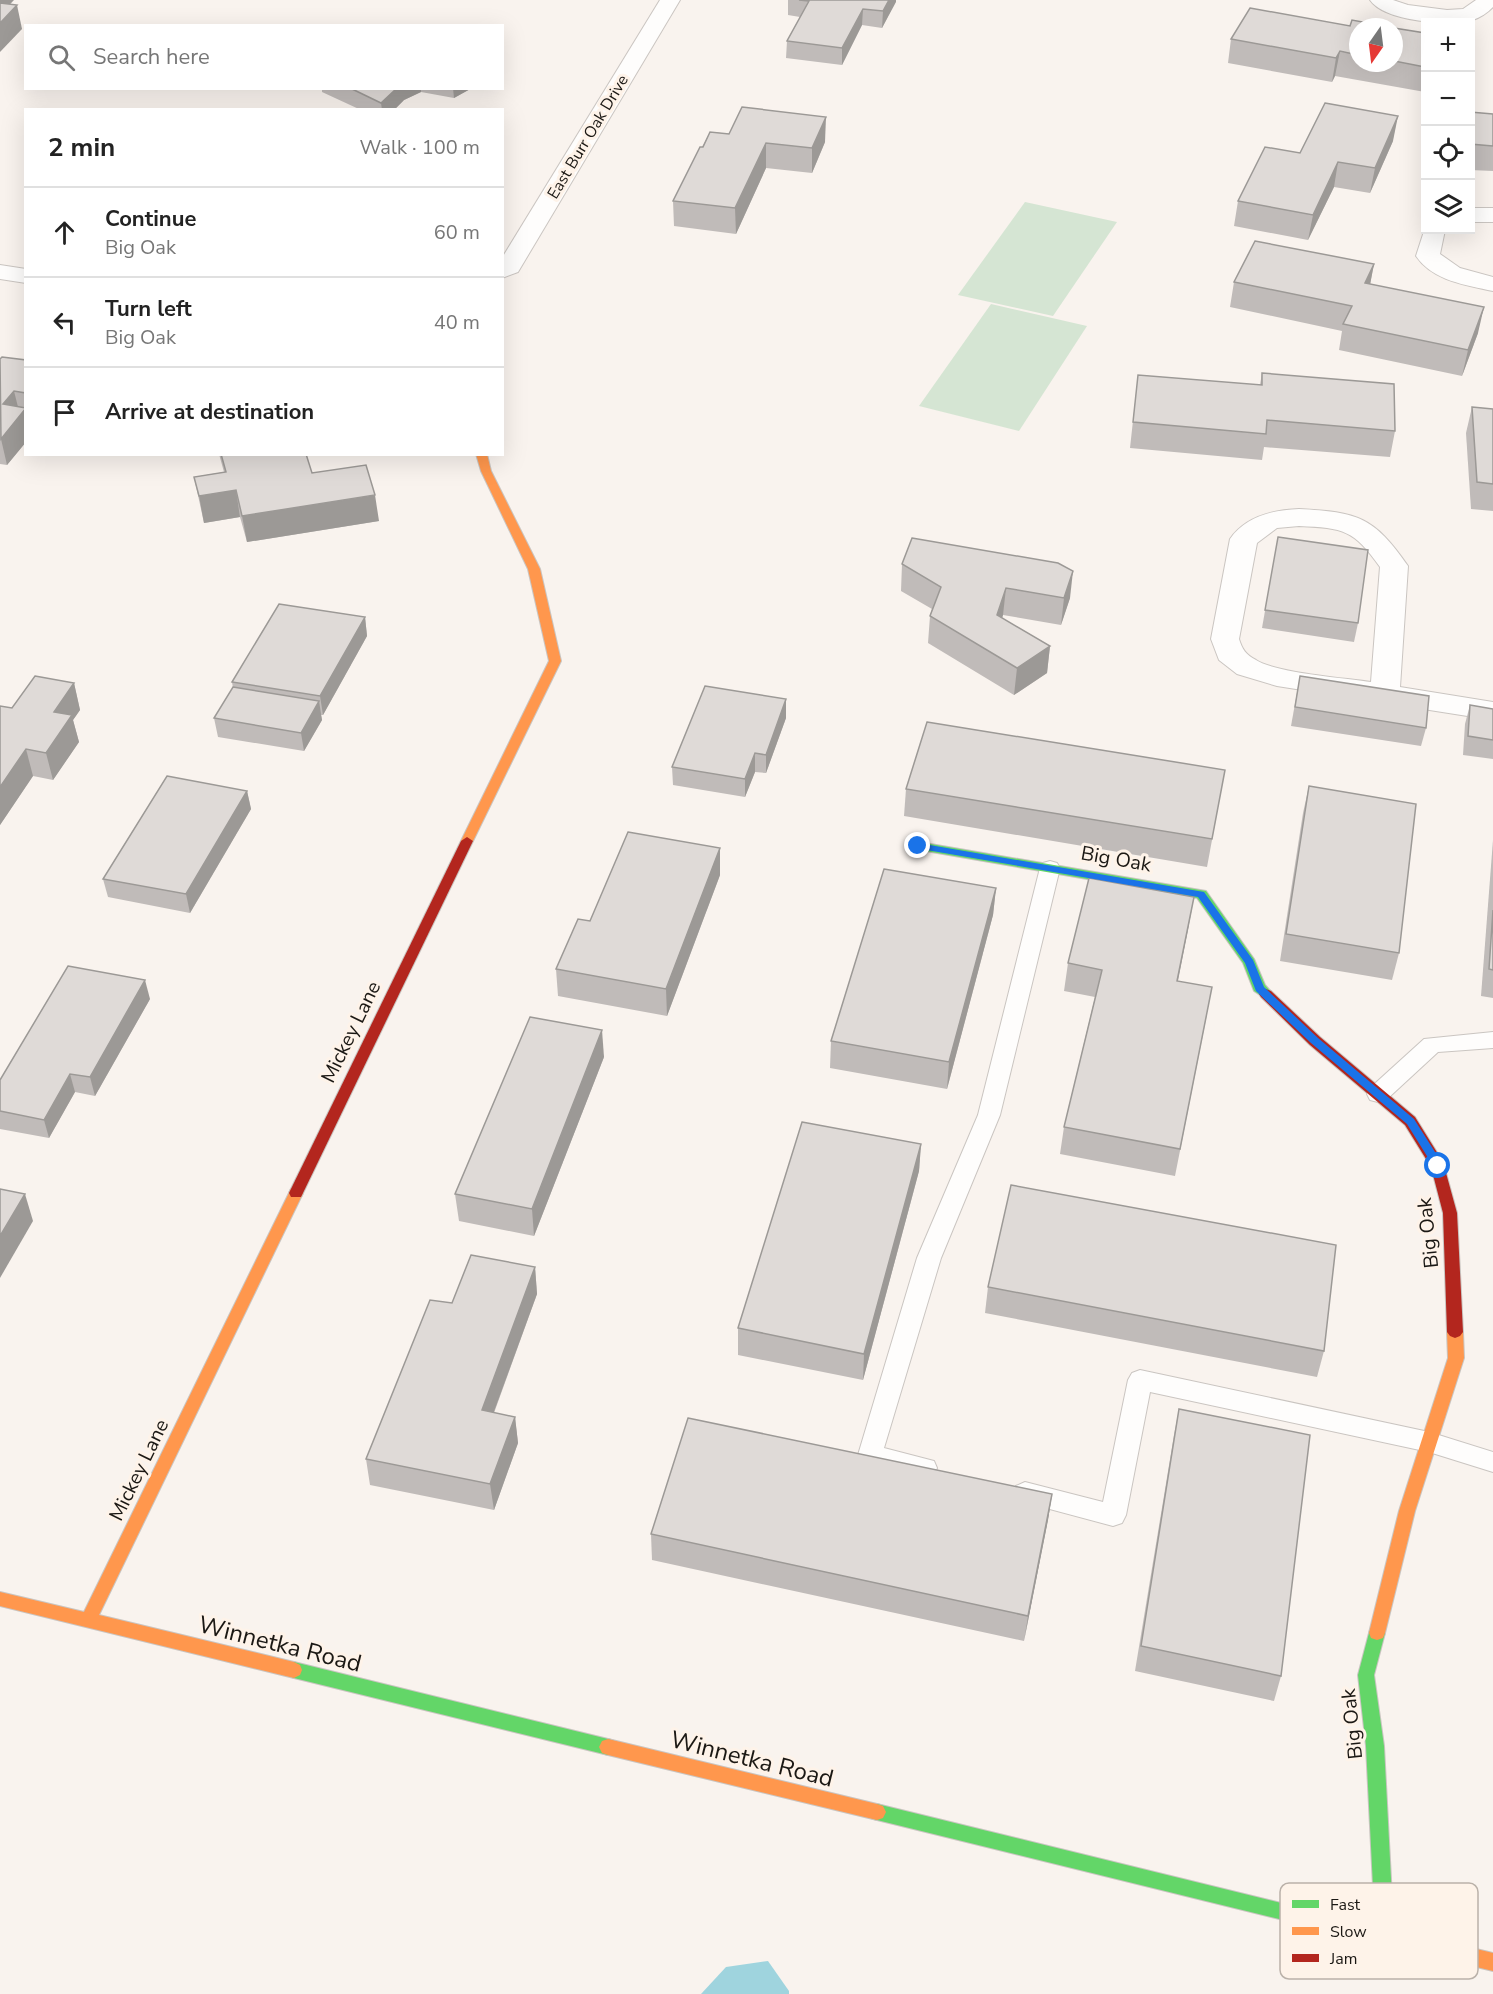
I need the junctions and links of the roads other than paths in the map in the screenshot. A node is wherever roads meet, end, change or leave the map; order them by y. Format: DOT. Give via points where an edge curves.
graph roads {
  1 [pos="670,0"];
  2 [pos="1380,0"];
  3 [pos="1489,0"];
  4 [pos="1475,215"];
  5 [pos="1493,215"];
  6 [pos="1433,234"];
  7 [pos="504,270"];
  8 [pos="0,272"];
  9 [pos="24,276"];
  10 [pos="1493,284"];
  11 [pos="482,456"];
  12 [pos="1385,693"];
  13 [pos="1493,711"];
  14 [pos="918,846"];
  15 [pos="1050,868"];
  16 [pos="1493,1041"];
  17 [pos="1378,1094"];
  18 [pos="1429,1442"];
  19 [pos="1493,1462"];
  20 [pos="951,1475"];
  21 [pos="1009,1489"];
  22 [pos="0,1599"];
  23 [pos="88,1620"];
  24 [pos="1382,1883"];
  25 [pos="1280,1910"];
  26 [pos="1478,1958"];
  27 [pos="1493,1962"];
  1 -- 7 [label="street, East Burr Oak Drive"];
  2 -- 3 [label="street" via="1384,6 1406,12 1441,15 1465,15"];
  4 -- 5 [label="street"];
  6 -- 10 [label="street" via="1428,256 1451,273"];
  8 -- 9 [label="street"];
  11 -- 23 [label="street, Mickey Lane" via="534,569 555,661"];
  12 -- 12 [label="street" via="1277,676 1247,668 1229,654 1225,639 1244,539 1269,521 1311,518 1340,522 1369,535 1394,567"];
  12 -- 13 [label="street"];
  14 -- 15 [label="street, Big Oak"];
  15 -- 17 [label="street, Big Oak" via="1201,894 1250,962 1259,988"];
  15 -- 20 [label="lane" via="989,1115 929,1258 870,1455"];
  16 -- 17 [label="lane" via="1432,1045"];
  17 -- 18 [label="street, Big Oak" via="1410,1121 1438,1166 1450,1213 1456,1358"];
  18 -- 19 [label="lane"];
  18 -- 21 [label="lane" via="1140,1380 1113,1515"];
  18 -- 24 [label="street, Big Oak" via="1407,1511 1366,1675 1375,1746"];
  22 -- 23 [label="street, Winnetka Road"];
  23 -- 25 [label="street, Winnetka Road"];
  26 -- 27 [label="street, Winnetka Road"];
}
